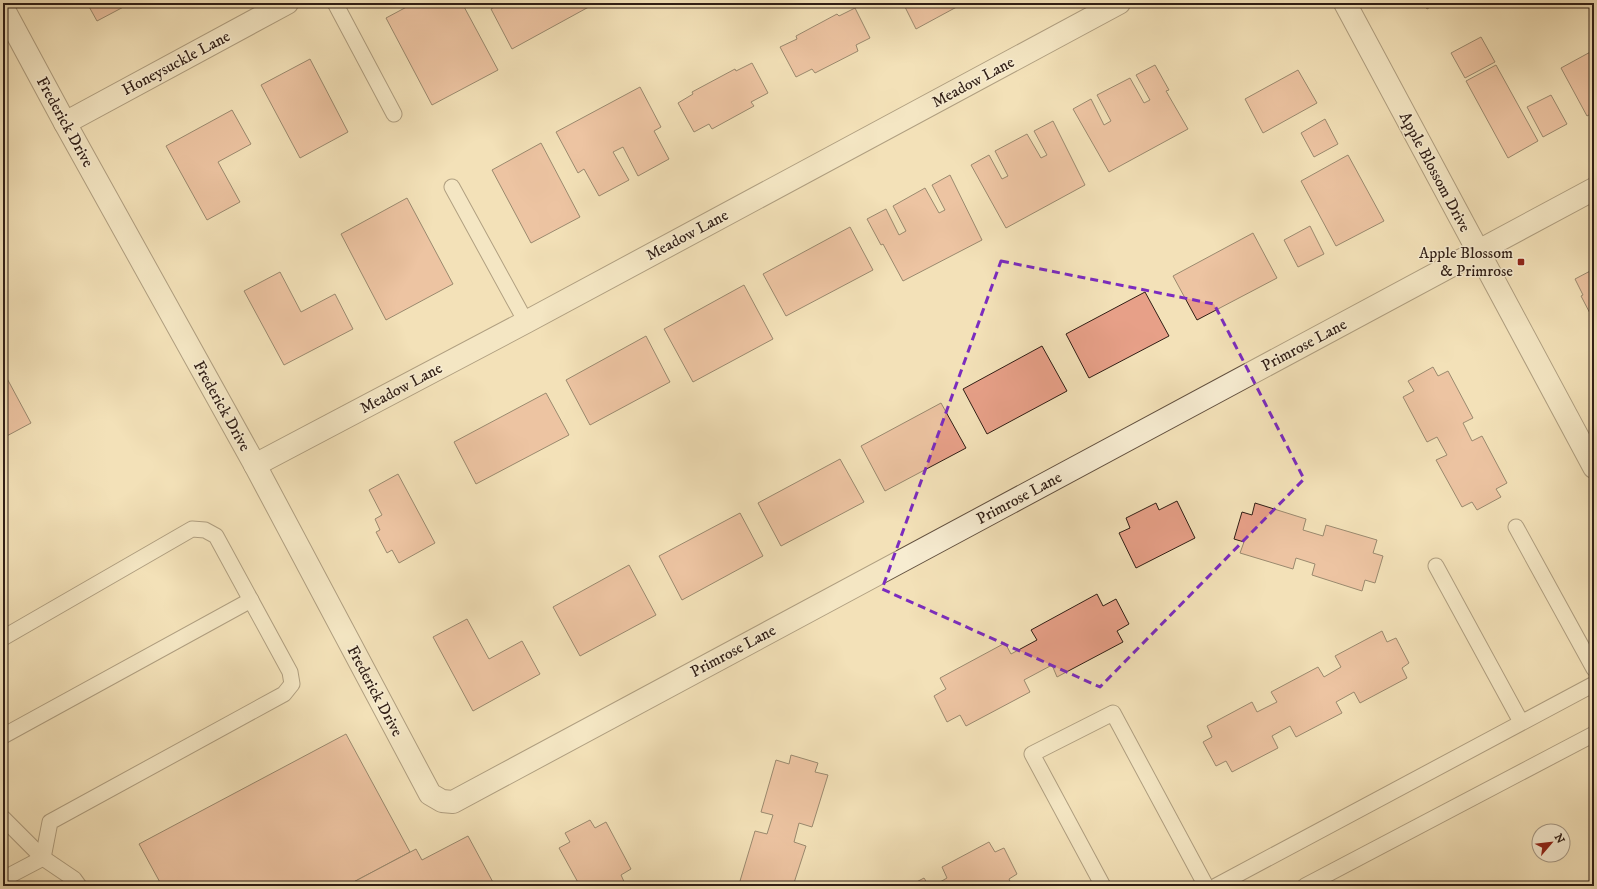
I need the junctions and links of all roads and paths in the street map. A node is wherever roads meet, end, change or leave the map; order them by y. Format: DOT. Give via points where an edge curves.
graph roads {
  1 [pos="288,3"];
  2 [pos="334,3"];
  3 [pos="1119,3"];
  4 [pos="1345,3"];
  5 [pos="3,8"];
  6 [pos="394,114"];
  7 [pos="65,123"];
  8 [pos="452,187"];
  9 [pos="1594,189"];
  10 [pos="1478,252"];
  11 [pos="526,322"];
  12 [pos="255,465"];
  13 [pos="1594,467"];
  14 [pos="1516,527"];
  15 [pos="1436,566"];
  16 [pos="251,600"];
  17 [pos="3,638"];
  18 [pos="1594,669"];
  19 [pos="1594,684"];
  20 [pos="1521,722"];
  21 [pos="1594,734"];
  22 [pos="3,736"];
  23 [pos="442,801"];
  24 [pos="3,818"];
  25 [pos="43,858"];
  26 [pos="3,879"];
  27 [pos="79,886"];
  28 [pos="1103,886"];
  29 [pos="1206,886"];
  30 [pos="1216,886"];
  31 [pos="1305,886"];
  1 -- 7 [label="street, Honeysuckle Lane"];
  2 -- 6 [label="lane"];
  3 -- 11 [label="street, Meadow Lane"];
  4 -- 10 [label="street, Apple Blossom Drive"];
  5 -- 7 [label="street, Frederick Drive"];
  7 -- 12 [label="street, Frederick Drive"];
  8 -- 11 [label="lane"];
  9 -- 10 [label="street, Primrose Lane"];
  10 -- 13 [label="street, Apple Blossom Drive"];
  10 -- 23 [label="street, Primrose Lane" via="453,802"];
  11 -- 12 [label="street, Meadow Lane"];
  12 -- 23 [label="street, Frederick Drive" via="430,794"];
  14 -- 18 [label="lane"];
  15 -- 20 [label="lane"];
  16 -- 17 [label="lane" via="216,536 205,530 192,529"];
  16 -- 22 [label="lane"];
  16 -- 25 [label="lane" via="290,672 292,684 284,694 50,822"];
  19 -- 20 [label="lane"];
  20 -- 30 [label="lane"];
  21 -- 31 [label="lane"];
  24 -- 25 [label="lane"];
  25 -- 26 [label="lane"];
  25 -- 27 [label="lane" via="74,879"];
  28 -- 29 [label="lane" via="1032,754 1113,713"];
}
